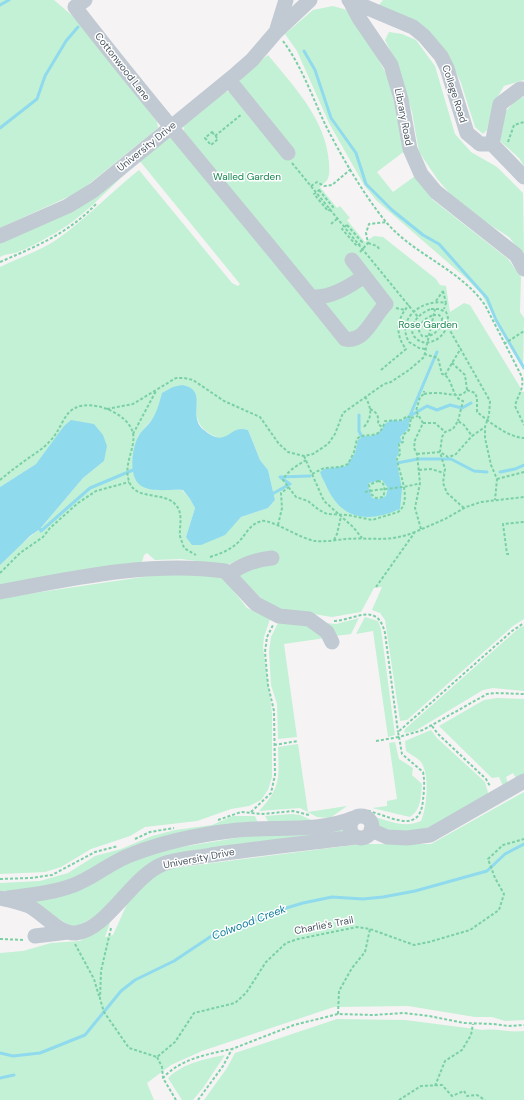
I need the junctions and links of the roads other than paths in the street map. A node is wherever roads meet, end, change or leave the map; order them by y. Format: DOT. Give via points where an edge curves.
graph roads {
  1 [pos="286,0"];
  2 [pos="310,0"];
  3 [pos="349,0"];
  4 [pos="80,4"];
  5 [pos="381,14"];
  6 [pos="368,31"];
  7 [pos="276,32"];
  8 [pos="229,80"];
  9 [pos="524,89"];
  10 [pos="171,127"];
  11 [pos="498,150"];
  12 [pos="288,153"];
  13 [pos="524,177"];
  14 [pos="0,236"];
  15 [pos="352,260"];
  16 [pos="524,269"];
  17 [pos="364,276"];
  18 [pos="312,297"];
  19 [pos="272,558"];
  20 [pos="229,574"];
  21 [pos="0,592"];
  22 [pos="332,642"];
  23 [pos="524,781"];
  24 [pos="357,812"];
  25 [pos="371,830"];
  26 [pos="356,837"];
  27 [pos="1,898"];
  28 [pos="68,932"];
  29 [pos="35,936"];
  1 -- 7 [label="street, University Drive"];
  2 -- 7 [label="street, University Drive"];
  3 -- 5 [label="street, College Road"];
  3 -- 6 [label="street, Library Road"];
  4 -- 10 [label="street, Cottonwood Lane" via="134,84"];
  5 -- 6 [label="street" via="371,22"];
  5 -- 11 [label="street, College Road" via="417,30 441,56 467,133 480,144"];
  6 -- 16 [label="street, Library Road" via="390,65 401,99 410,149 421,174 446,201 516,255"];
  7 -- 8 [label="street, University Drive" via="252,60"];
  8 -- 10 [label="street, University Drive"];
  8 -- 12 [label="street"];
  9 -- 11 [label="street" via="520,89 500,104"];
  10 -- 14 [label="street, University Drive" via="81,198"];
  10 -- 18 [label="street, Cottonwood Lane"];
  11 -- 13 [label="street"];
  15 -- 17 [label="street"];
  17 -- 18 [label="street" via="349,288 320,298"];
  17 -- 18 [label="street, Cottonwood Lane" via="386,304 362,336 356,340 345,339"];
  19 -- 20 [label="street" via="241,565"];
  20 -- 21 [label="street" via="210,569 164,567"];
  20 -- 22 [label="street" via="256,604 279,616 309,619 327,632"];
  23 -- 25 [label="street" via="430,835 387,837"];
  24 -- 25 [label="street" via="372,823"];
  24 -- 26 [label="street" via="350,824 351,832"];
  24 -- 27 [label="street, University Drive" via="344,822 318,827 257,828 182,839 116,860 74,885 45,893"];
  25 -- 26 [label="street" via="368,836"];
  26 -- 28 [label="street, University Drive" via="226,853 164,864 150,871 109,913 91,927 79,932"];
  27 -- 28 [label="street, University Drive" via="28,906"];
  28 -- 29 [label="street"];
}
